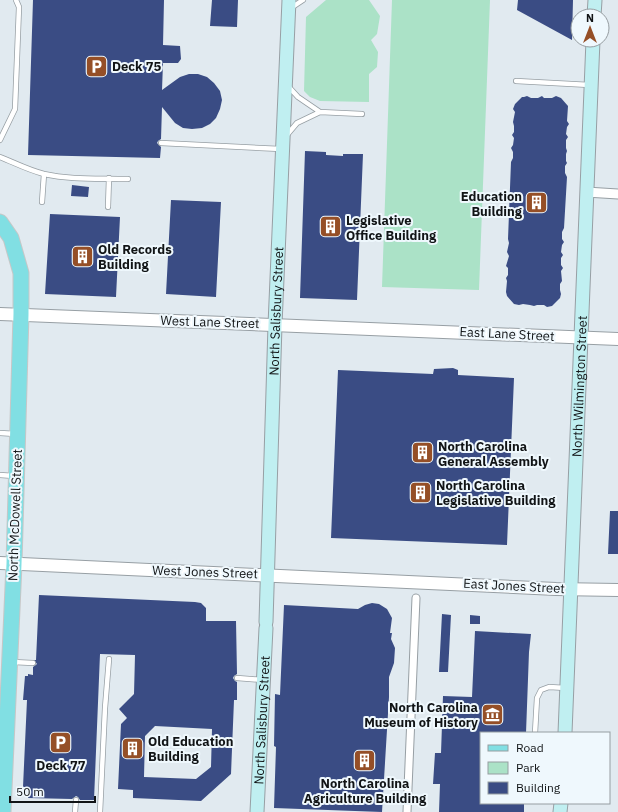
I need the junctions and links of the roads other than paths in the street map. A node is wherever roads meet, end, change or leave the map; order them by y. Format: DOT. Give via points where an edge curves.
graph roads {
  1 [pos="16,0"];
  2 [pos="303,0"];
  3 [pos="289,5"];
  4 [pos="593,48"];
  5 [pos="516,81"];
  6 [pos="285,83"];
  7 [pos="591,84"];
  8 [pos="320,112"];
  9 [pos="362,114"];
  10 [pos="0,140"];
  11 [pos="161,143"];
  12 [pos="282,144"];
  13 [pos="0,157"];
  14 [pos="44,174"];
  15 [pos="110,178"];
  16 [pos="128,179"];
  17 [pos="586,192"];
  18 [pos="618,194"];
  19 [pos="42,202"];
  20 [pos="108,207"];
  21 [pos="0,222"];
  22 [pos="0,314"];
  23 [pos="21,314"];
  24 [pos="275,325"];
  25 [pos="421,331"];
  26 [pos="580,337"];
  27 [pos="618,339"];
  28 [pos="0,433"];
  29 [pos="17,434"];
  30 [pos="0,475"];
  31 [pos="16,476"];
  32 [pos="7,564"];
  33 [pos="268,575"];
  34 [pos="409,582"];
  35 [pos="571,589"];
  36 [pos="618,590"];
  37 [pos="416,598"];
  38 [pos="109,659"];
  39 [pos="10,662"];
  40 [pos="33,663"];
  41 [pos="237,678"];
  42 [pos="264,680"];
  43 [pos="567,688"];
  44 [pos="535,732"];
  45 [pos="565,732"];
  46 [pos="76,800"];
  47 [pos="3,812"];
  48 [pos="75,812"];
  49 [pos="100,812"];
  50 [pos="257,812"];
  51 [pos="406,812"];
  1 -- 10 [label="lane" via="19,7 15,109"];
  2 -- 3 [label="lane"];
  3 -- 6 [label="main road, North Salisbury Street"];
  4 -- 7 [label="main road, North Wilmington Street"];
  5 -- 7 [label="lane"];
  6 -- 8 [label="lane" via="298,97"];
  6 -- 12 [label="main road, North Salisbury Street"];
  7 -- 17 [label="main road, North Wilmington Street"];
  8 -- 9 [label="lane"];
  8 -- 12 [label="lane" via="297,123"];
  11 -- 12 [label="lane"];
  12 -- 24 [label="main road, North Salisbury Street"];
  13 -- 14 [label="lane"];
  14 -- 15 [label="lane"];
  14 -- 19 [label="lane"];
  15 -- 16 [label="lane"];
  15 -- 20 [label="lane"];
  17 -- 18 [label="street"];
  17 -- 26 [label="main road, North Wilmington Street"];
  21 -- 23 [label="main road, North McDowell Street" via="11,238 21,273"];
  22 -- 23 [label="street, West Lane Street"];
  23 -- 24 [label="street, West Lane Street"];
  23 -- 29 [label="main road, North McDowell Street"];
  24 -- 25 [label="street, West Lane Street"];
  24 -- 33 [label="main road, North Salisbury Street"];
  25 -- 26 [label="street, East Lane Street"];
  26 -- 27 [label="street, East Lane Street"];
  26 -- 35 [label="main road, North Wilmington Street"];
  28 -- 29 [label="lane"];
  29 -- 31 [label="main road, North McDowell Street"];
  30 -- 31 [label="lane"];
  31 -- 32 [label="main road, North McDowell Street"];
  32 -- 33 [label="street, West Jones Street"];
  32 -- 39 [label="main road, North McDowell Street"];
  33 -- 34 [label="street, West Jones Street"];
  33 -- 42 [label="main road, North Salisbury Street"];
  34 -- 35 [label="street, East Jones Street"];
  35 -- 36 [label="street, East Jones Street"];
  35 -- 43 [label="main road, North Wilmington Street"];
  37 -- 51 [label="street"];
  38 -- 49 [label="lane"];
  39 -- 40 [label="lane"];
  39 -- 47 [label="main road, North McDowell Street"];
  41 -- 42 [label="lane"];
  42 -- 50 [label="main road, North Salisbury Street"];
  43 -- 44 [label="lane" via="549,687 541,690 537,698"];
  43 -- 45 [label="main road, North Wilmington Street"];
  46 -- 48 [label="lane"];
}
